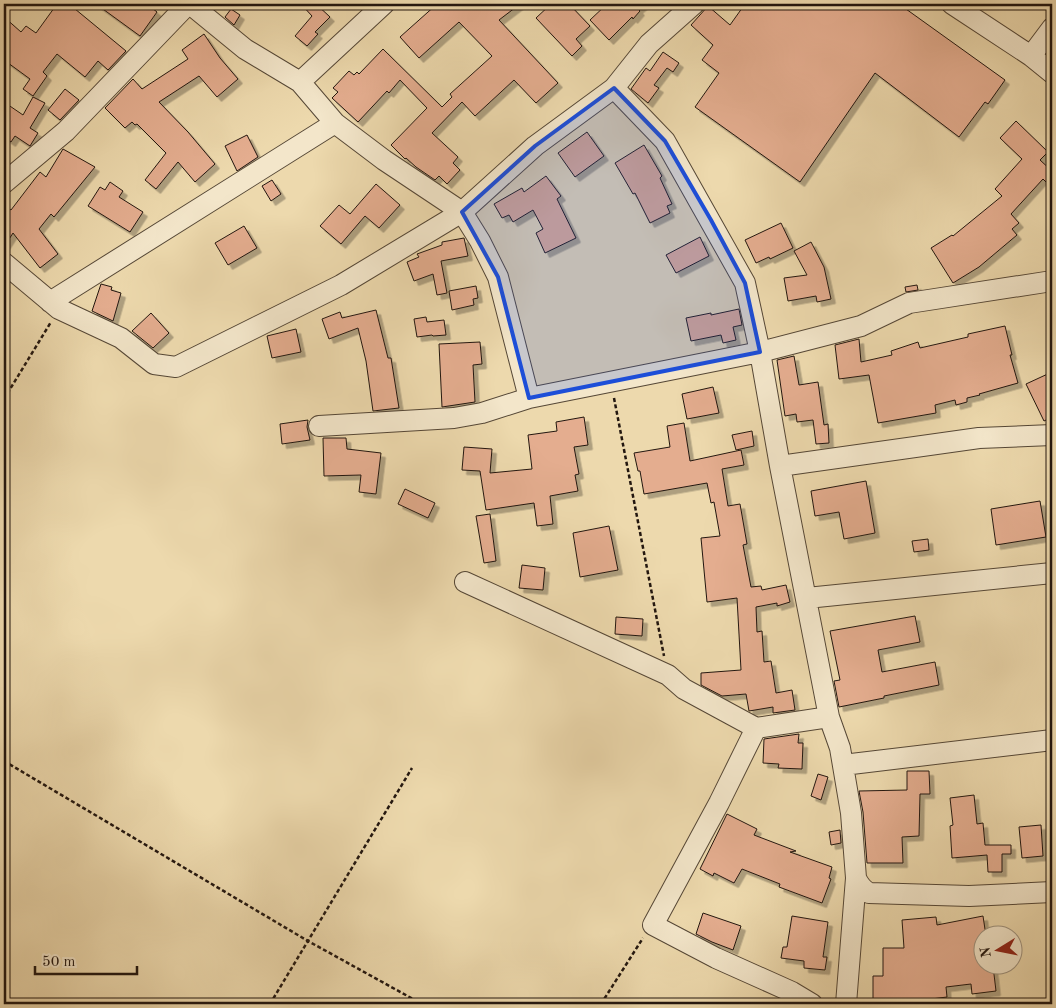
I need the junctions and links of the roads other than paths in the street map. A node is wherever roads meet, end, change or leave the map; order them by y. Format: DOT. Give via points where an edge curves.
graph roads {
  1 [pos="189,4"];
  2 [pos="384,4"];
  3 [pos="694,4"];
  4 [pos="952,4"];
  5 [pos="1052,28"];
  6 [pos="1031,56"];
  7 [pos="1052,73"];
  8 [pos="300,82"];
  9 [pos="614,88"];
  10 [pos="335,123"];
  11 [pos="4,184"];
  12 [pos="462,212"];
  13 [pos="4,263"];
  14 [pos="1052,282"];
  15 [pos="55,305"];
  16 [pos="760,352"];
  17 [pos="529,398"];
  18 [pos="319,426"];
  19 [pos="1052,435"];
  20 [pos="780,466"];
  21 [pos="1052,573"];
  22 [pos="466,582"];
  23 [pos="807,598"];
  24 [pos="830,717"];
  25 [pos="756,728"];
  26 [pos="1052,740"];
  27 [pos="843,765"];
  28 [pos="856,878"];
  29 [pos="1052,892"];
  30 [pos="812,1004"];
  31 [pos="846,1004"];
  1 -- 8 [label="street" via="245,49"];
  1 -- 11 [label="street" via="66,131"];
  2 -- 8 [label="street"];
  3 -- 9 [label="street" via="649,44"];
  4 -- 6 [label="street"];
  5 -- 6 [label="street"];
  6 -- 7 [label="street"];
  8 -- 10 [label="street"];
  9 -- 12 [label="street" via="535,146"];
  9 -- 16 [label="street" via="665,142 711,220 745,284"];
  10 -- 12 [label="street"];
  10 -- 15 [label="street"];
  12 -- 15 [label="street" via="341,285 176,367 154,364 121,338"];
  12 -- 17 [label="street" via="498,277"];
  13 -- 15 [label="street"];
  14 -- 16 [label="street" via="909,303 861,326"];
  16 -- 17 [label="street"];
  16 -- 20 [label="street"];
  17 -- 18 [label="street" via="454,418"];
  19 -- 20 [label="street" via="979,438"];
  20 -- 23 [label="street"];
  21 -- 23 [label="street"];
  22 -- 25 [label="street" via="668,675 684,689"];
  23 -- 24 [label="street"];
  24 -- 25 [label="street"];
  24 -- 27 [label="street"];
  25 -- 30 [label="street" via="653,925"];
  26 -- 27 [label="street"];
  27 -- 28 [label="street"];
  28 -- 29 [label="street" via="863,890 869,893 968,896"];
  28 -- 31 [label="street"];
}
